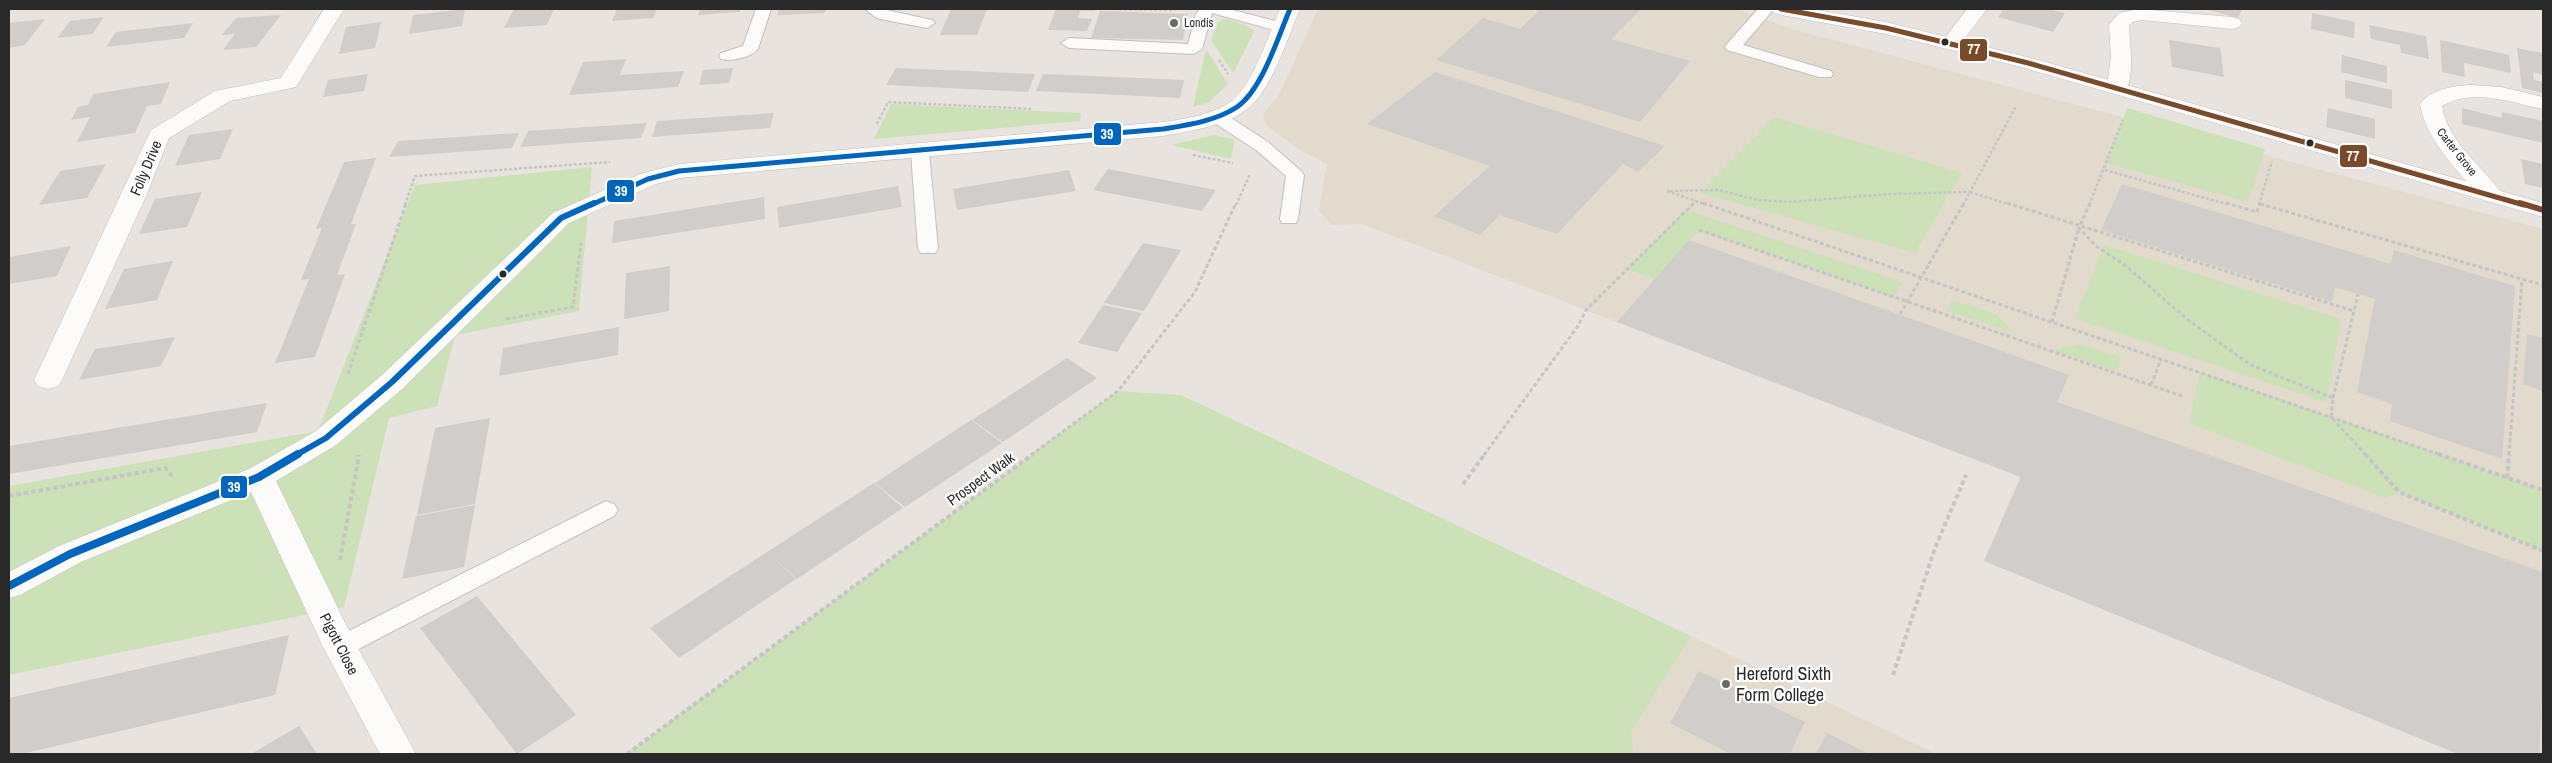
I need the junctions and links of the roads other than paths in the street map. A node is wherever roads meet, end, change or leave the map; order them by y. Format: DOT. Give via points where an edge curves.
graph roads {
  1 [pos="334,9"];
  2 [pos="763,9"];
  3 [pos="873,9"];
  4 [pos="1766,9"];
  5 [pos="1781,9"];
  6 [pos="1978,9"];
  7 [pos="1208,11"];
  8 [pos="1286,18"];
  9 [pos="928,23"];
  10 [pos="2232,24"];
  11 [pos="1069,43"];
  12 [pos="1951,43"];
  13 [pos="727,56"];
  14 [pos="1824,74"];
  15 [pos="2125,90"];
  16 [pos="2543,103"];
  17 [pos="1216,116"];
  18 [pos="920,152"];
  19 [pos="2491,195"];
  20 [pos="2543,210"];
  21 [pos="1289,219"];
  22 [pos="928,249"];
  23 [pos="48,380"];
  24 [pos="259,477"];
  25 [pos="606,510"];
  26 [pos="9,586"];
  27 [pos="340,647"];
  28 [pos="398,754"];
  1 -- 23 [label="street, Folly Drive" via="289,83 223,96 159,135"];
  2 -- 13 [label="lane" via="750,49"];
  3 -- 9 [label="lane" via="880,14"];
  4 -- 14 [label="lane" via="1733,47"];
  5 -- 12 [label="street"];
  6 -- 12 [label="street"];
  7 -- 8 [label="lane"];
  7 -- 11 [label="lane" via="1194,49"];
  8 -- 17 [label="street" via="1251,94 1238,106"];
  10 -- 15 [label="street" via="2142,14 2126,18 2118,25"];
  12 -- 15 [label="street"];
  15 -- 19 [label="street"];
  16 -- 19 [label="street, Carter Grove" via="2489,92 2464,92 2440,96 2430,104 2430,114 2439,130"];
  17 -- 18 [label="street" via="1163,129"];
  17 -- 21 [label="lane" via="1262,146 1295,175"];
  18 -- 22 [label="lane"];
  18 -- 24 [label="street" via="706,168 648,179 561,218 370,401 326,438"];
  19 -- 20 [label="street"];
  24 -- 26 [label="street" via="70,554"];
  24 -- 27 [label="street, Pigott Close"];
  25 -- 27 [label="lane"];
  27 -- 28 [label="street, Pigott Close"];
}
